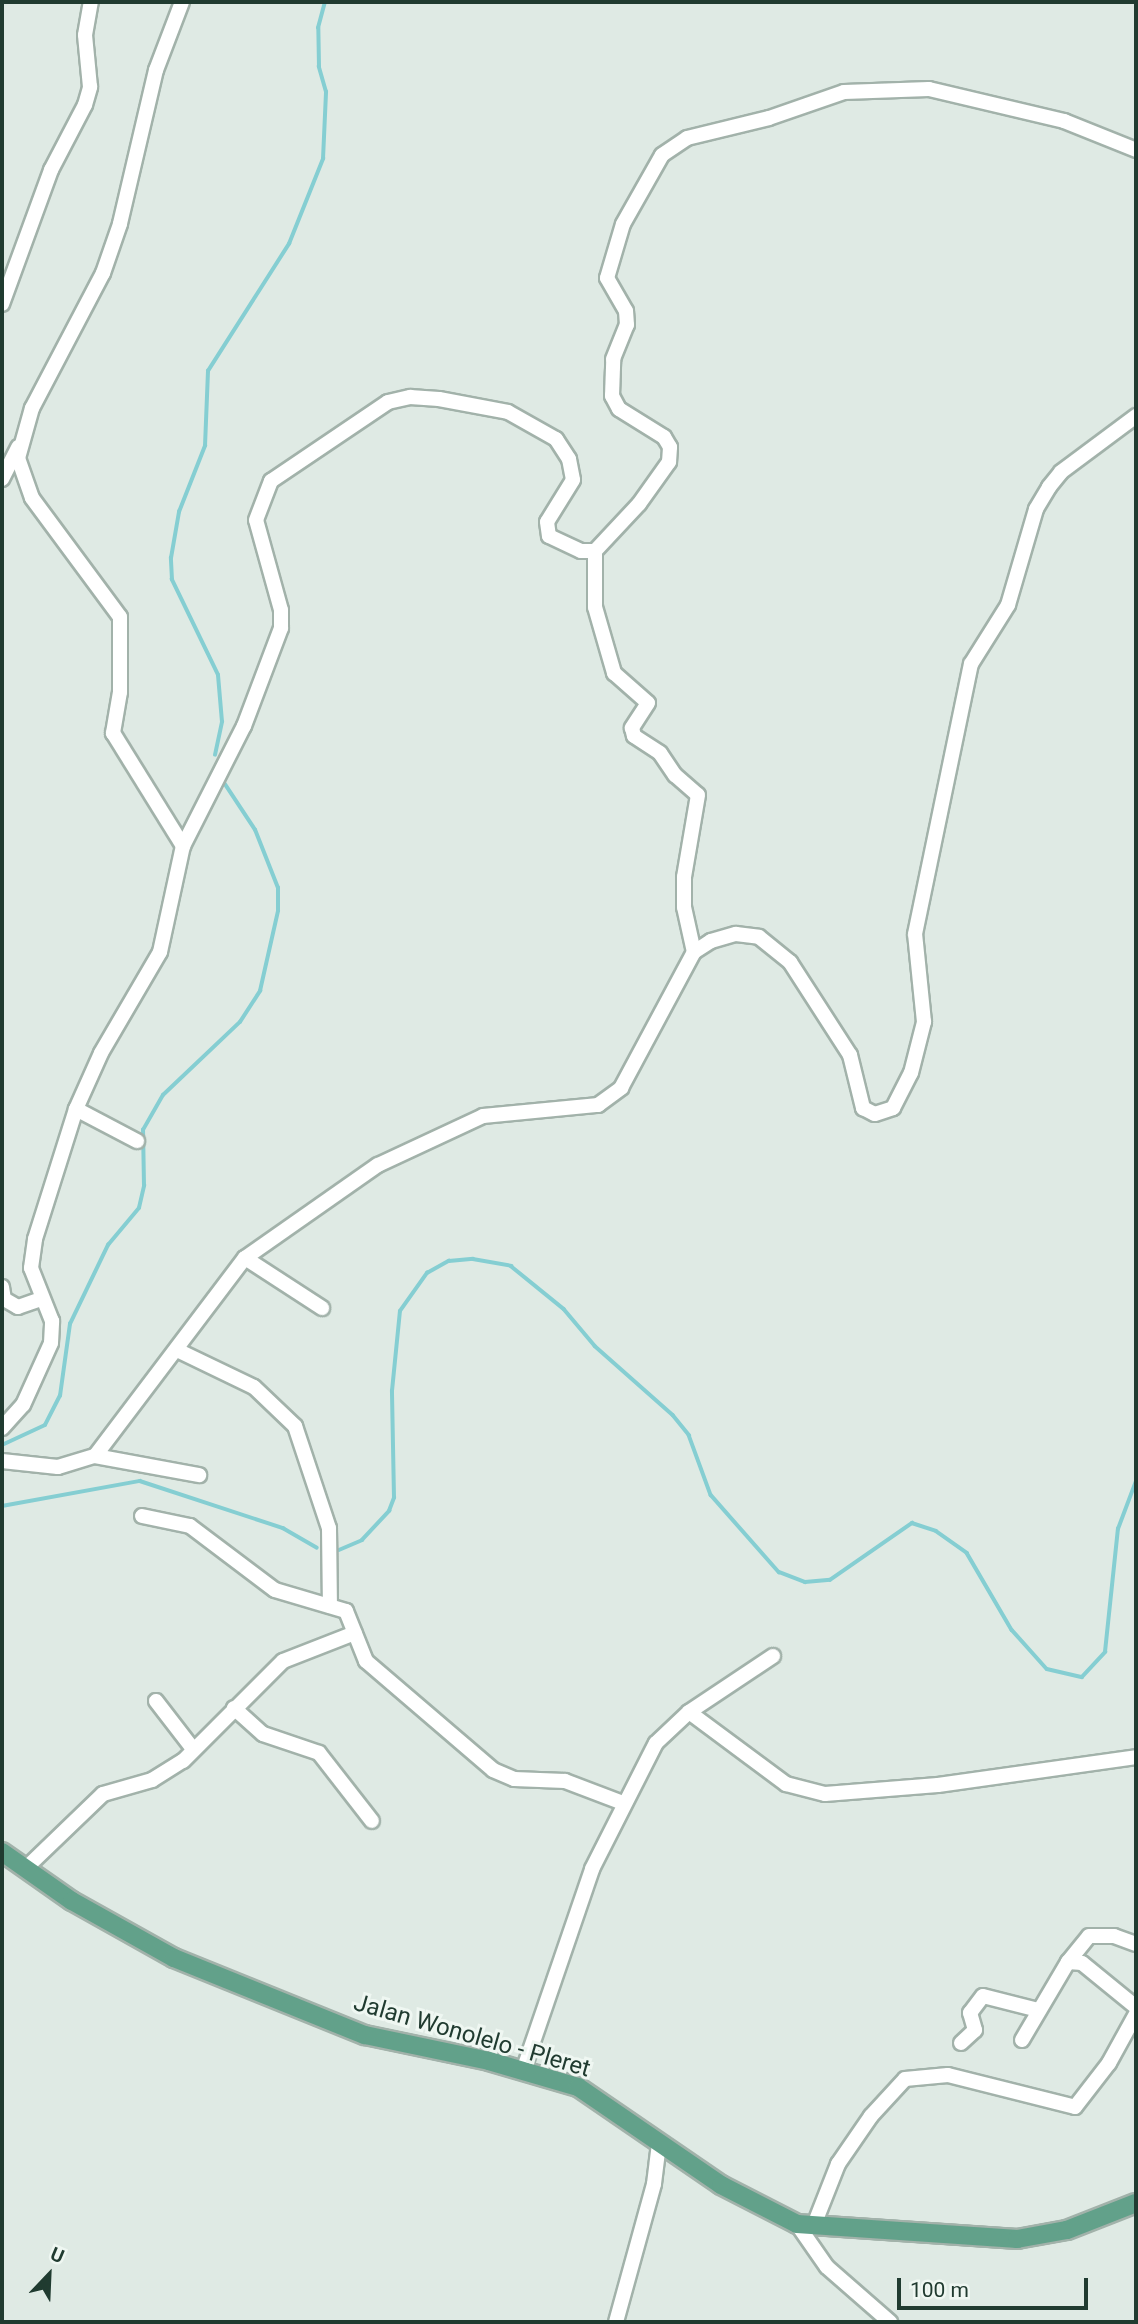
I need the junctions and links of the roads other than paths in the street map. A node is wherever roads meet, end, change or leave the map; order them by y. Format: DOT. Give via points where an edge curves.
graph roads {
  1 [pos="91,2"];
  2 [pos="182,2"];
  3 [pos="1136,150"];
  4 [pos="2,304"];
  5 [pos="1136,416"];
  6 [pos="19,446"];
  7 [pos="2,479"];
  8 [pos="594,551"];
  9 [pos="183,846"];
  10 [pos="694,953"];
  11 [pos="76,1109"];
  12 [pos="137,1141"];
  13 [pos="245,1258"];
  14 [pos="2,1287"];
  15 [pos="41,1299"];
  16 [pos="322,1308"];
  17 [pos="177,1350"];
  18 [pos="2,1428"];
  19 [pos="95,1456"];
  20 [pos="2,1461"];
  21 [pos="199,1475"];
  22 [pos="142,1516"];
  23 [pos="330,1606"];
  24 [pos="355,1633"];
  25 [pos="773,1656"];
  26 [pos="156,1701"];
  27 [pos="234,1708"];
  28 [pos="689,1712"];
  29 [pos="194,1749"];
  30 [pos="1136,1757"];
  31 [pos="622,1803"];
  32 [pos="372,1821"];
  33 [pos="2,1853"];
  34 [pos="25,1869"];
  35 [pos="1136,1944"];
  36 [pos="1068,1962"];
  37 [pos="1136,2007"];
  38 [pos="1038,2010"];
  39 [pos="1136,2014"];
  40 [pos="1022,2040"];
  41 [pos="961,2043"];
  42 [pos="523,2071"];
  43 [pos="659,2145"];
  44 [pos="1136,2203"];
  45 [pos="805,2225"];
  46 [pos="616,2322"];
  47 [pos="890,2322"];
  1 -- 4 [label="street" via="85,36 90,87 85,105 51,170"];
  2 -- 6 [label="street" via="156,70 120,224 103,273 32,408"];
  3 -- 8 [label="street" via="1064,121 929,89 844,92 687,138 662,155 622,224 607,278 626,311 627,326 613,359 612,396 619,408 664,437 669,462 639,504"];
  5 -- 10 [label="street" via="1061,472 1049,487 1036,509 1008,605 971,664 915,933 924,1022 901,1099 885,1113 863,1108 850,1055 821,1006 790,962 759,937 736,934 711,941"];
  6 -- 7 [label="street"];
  6 -- 9 [label="street" via="21,475 32,498 120,617 120,692 113,733"];
  8 -- 9 [label="street" via="572,548 549,536 547,522 573,480 569,459 556,439 508,412 439,399 410,397 388,402 287,468 261,499 257,520 279,601 281,628 244,726"];
  8 -- 10 [label="street" via="595,607 614,673 649,703 632,728 634,736 660,753 675,775 698,794 684,877 684,907"];
  9 -- 11 [label="street" via="160,952 101,1053"];
  10 -- 13 [label="street" via="635,1066 621,1088 598,1105 483,1116 378,1165"];
  11 -- 12 [label="street"];
  11 -- 15 [label="street" via="35,1240 32,1268"];
  13 -- 16 [label="street"];
  13 -- 17 [label="street"];
  14 -- 15 [label="street" via="4,1299 18,1307"];
  15 -- 18 [label="street" via="52,1321 51,1343 23,1405"];
  17 -- 19 [label="street"];
  17 -- 23 [label="street" via="254,1387 295,1426 329,1528"];
  19 -- 20 [label="street" via="58,1466"];
  19 -- 21 [label="street"];
  22 -- 23 [label="street" via="190,1526 275,1590"];
  23 -- 24 [label="street" via="349,1614"];
  24 -- 27 [label="street" via="283,1661"];
  24 -- 31 [label="street" via="366,1661 493,1770 514,1779 565,1781"];
  25 -- 28 [label="street"];
  26 -- 29 [label="street"];
  27 -- 29 [label="street"];
  27 -- 32 [label="street" via="263,1734 319,1753"];
  28 -- 30 [label="street" via="786,1784 825,1794"];
  28 -- 31 [label="street" via="656,1743"];
  29 -- 34 [label="street" via="167,1772 103,1794 85,1806"];
  31 -- 42 [label="street" via="592,1868"];
  33 -- 34 [label="main road, Jalan Wonolelo - Pleret"];
  34 -- 42 [label="main road, Jalan Wonolelo - Pleret" via="127,1935 281,2001 365,2035"];
  35 -- 36 [label="street" via="1114,1936 1089,1936"];
  36 -- 37 [label="street" via="1082,1963"];
  36 -- 38 [label="street"];
  38 -- 40 [label="street"];
  38 -- 41 [label="street" via="983,1996 970,2013 975,2030"];
  39 -- 45 [label="street" via="1109,2063 1076,2107 948,2075 905,2079 871,2116 838,2164"];
  42 -- 43 [label="main road, Jalan Wonolelo - Pleret" via="578,2087 646,2130"];
  43 -- 45 [label="main road, Jalan Wonolelo - Pleret" via="764,2211"];
  43 -- 46 [label="street" via="654,2184"];
  44 -- 45 [label="main road, Jalan Wonolelo - Pleret" via="1068,2230 1017,2239"];
  45 -- 47 [label="street" via="827,2267"];
}
